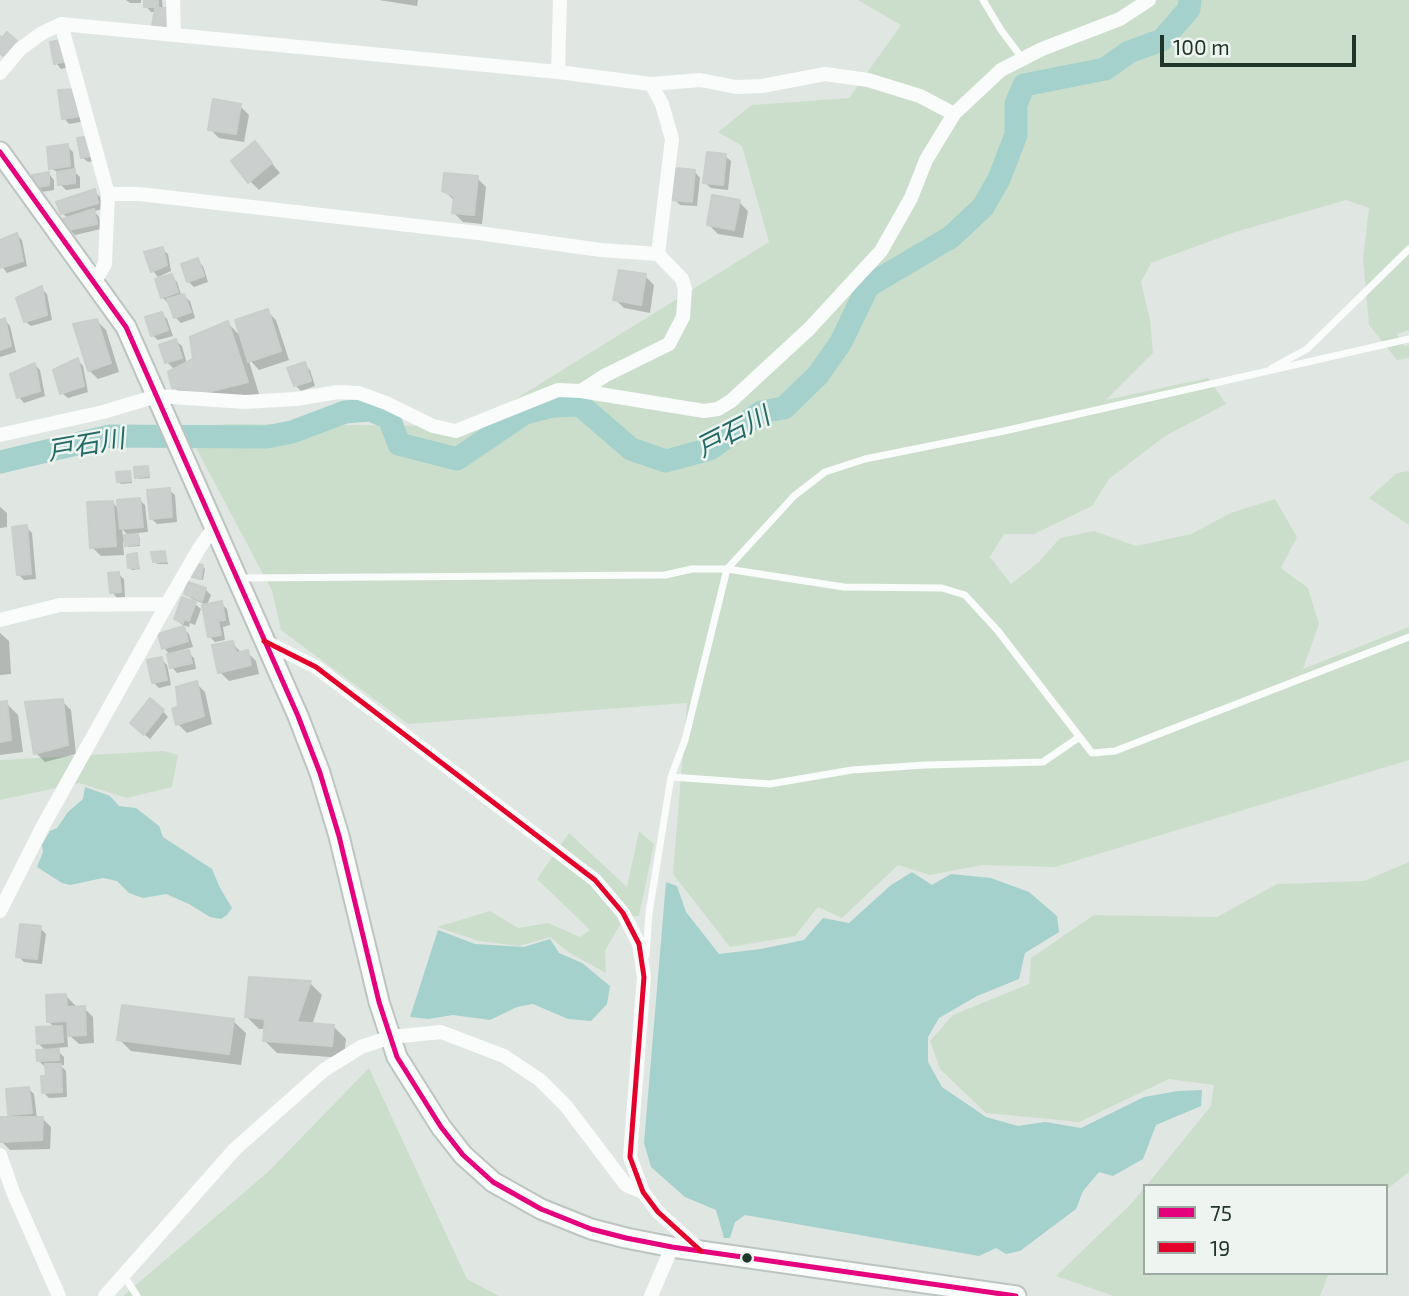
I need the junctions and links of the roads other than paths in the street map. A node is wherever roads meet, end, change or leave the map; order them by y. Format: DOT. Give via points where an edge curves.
graph roads {
  1 [pos="173,0"];
  2 [pos="560,0"];
  3 [pos="983,0"];
  4 [pos="1149,0"];
  5 [pos="61,24"];
  6 [pos="174,34"];
  7 [pos="1022,58"];
  8 [pos="558,72"];
  9 [pos="0,73"];
  10 [pos="651,84"];
  11 [pos="954,114"];
  12 [pos="0,152"];
  13 [pos="108,194"];
  14 [pos="1409,249"];
  15 [pos="658,254"];
  16 [pos="94,283"];
  17 [pos="1409,339"];
  18 [pos="1265,372"];
  19 [pos="581,391"];
  20 [pos="159,401"];
  21 [pos="0,435"];
  22 [pos="214,529"];
  23 [pos="727,569"];
  24 [pos="237,578"];
  25 [pos="167,604"];
  26 [pos="0,620"];
  27 [pos="1409,638"];
  28 [pos="264,641"];
  29 [pos="1078,738"];
  30 [pos="671,777"];
  31 [pos="0,911"];
  32 [pos="645,977"];
  33 [pos="391,1037"];
  34 [pos="0,1155"];
  35 [pos="643,1192"];
  36 [pos="672,1247"];
  37 [pos="701,1251"];
  38 [pos="124,1275"];
  39 [pos="59,1296"];
  40 [pos="104,1296"];
  41 [pos="136,1296"];
  42 [pos="651,1296"];
  43 [pos="1016,1296"];
  1 -- 6 [label="street"];
  2 -- 8 [label="street"];
  3 -- 7 [label="lane"];
  4 -- 7 [label="street" via="1120,19"];
  5 -- 6 [label="street"];
  5 -- 9 [label="street" via="20,49"];
  5 -- 13 [label="street"];
  6 -- 8 [label="street"];
  7 -- 11 [label="street" via="1001,69"];
  8 -- 10 [label="street"];
  10 -- 11 [label="street" via="700,80 762,86 825,74 868,80 919,96"];
  10 -- 15 [label="street" via="672,139"];
  11 -- 19 [label="street" via="881,251 809,328 731,401 704,411"];
  12 -- 16 [label="main road"];
  13 -- 15 [label="street"];
  13 -- 16 [label="street" via="105,264"];
  14 -- 18 [label="lane" via="1307,349"];
  15 -- 19 [label="street" via="682,279 685,289 683,317 669,344"];
  16 -- 20 [label="main road" via="126,327"];
  17 -- 18 [label="lane"];
  18 -- 23 [label="lane" via="865,459 825,472 794,496"];
  19 -- 20 [label="street" via="558,390 456,431 433,426 359,393 245,402"];
  20 -- 21 [label="street"];
  20 -- 22 [label="main road"];
  22 -- 24 [label="main road"];
  22 -- 25 [label="street"];
  23 -- 24 [label="lane" via="665,575"];
  23 -- 29 [label="lane" via="844,587 942,588 965,595 998,631"];
  23 -- 30 [label="lane" via="685,740"];
  24 -- 28 [label="main road"];
  25 -- 26 [label="street" via="60,605"];
  25 -- 31 [label="street"];
  27 -- 29 [label="lane" via="1115,751 1092,753"];
  28 -- 32 [label="street" via="316,667 594,880 624,913 639,944"];
  28 -- 33 [label="main road" via="320,773"];
  29 -- 30 [label="lane" via="1043,762 852,770 770,784"];
  30 -- 32 [label="lane" via="649,913"];
  32 -- 35 [label="street" via="630,1157"];
  33 -- 35 [label="street" via="441,1032 504,1056 540,1080 566,1106 626,1185"];
  33 -- 36 [label="main road" via="397,1057 441,1127 493,1182 590,1229"];
  33 -- 38 [label="street" via="361,1047 324,1070 235,1149"];
  34 -- 39 [label="street"];
  35 -- 37 [label="street"];
  36 -- 37 [label="main road"];
  36 -- 42 [label="street"];
  37 -- 43 [label="main road"];
  38 -- 40 [label="street"];
  38 -- 41 [label="lane"];
}
